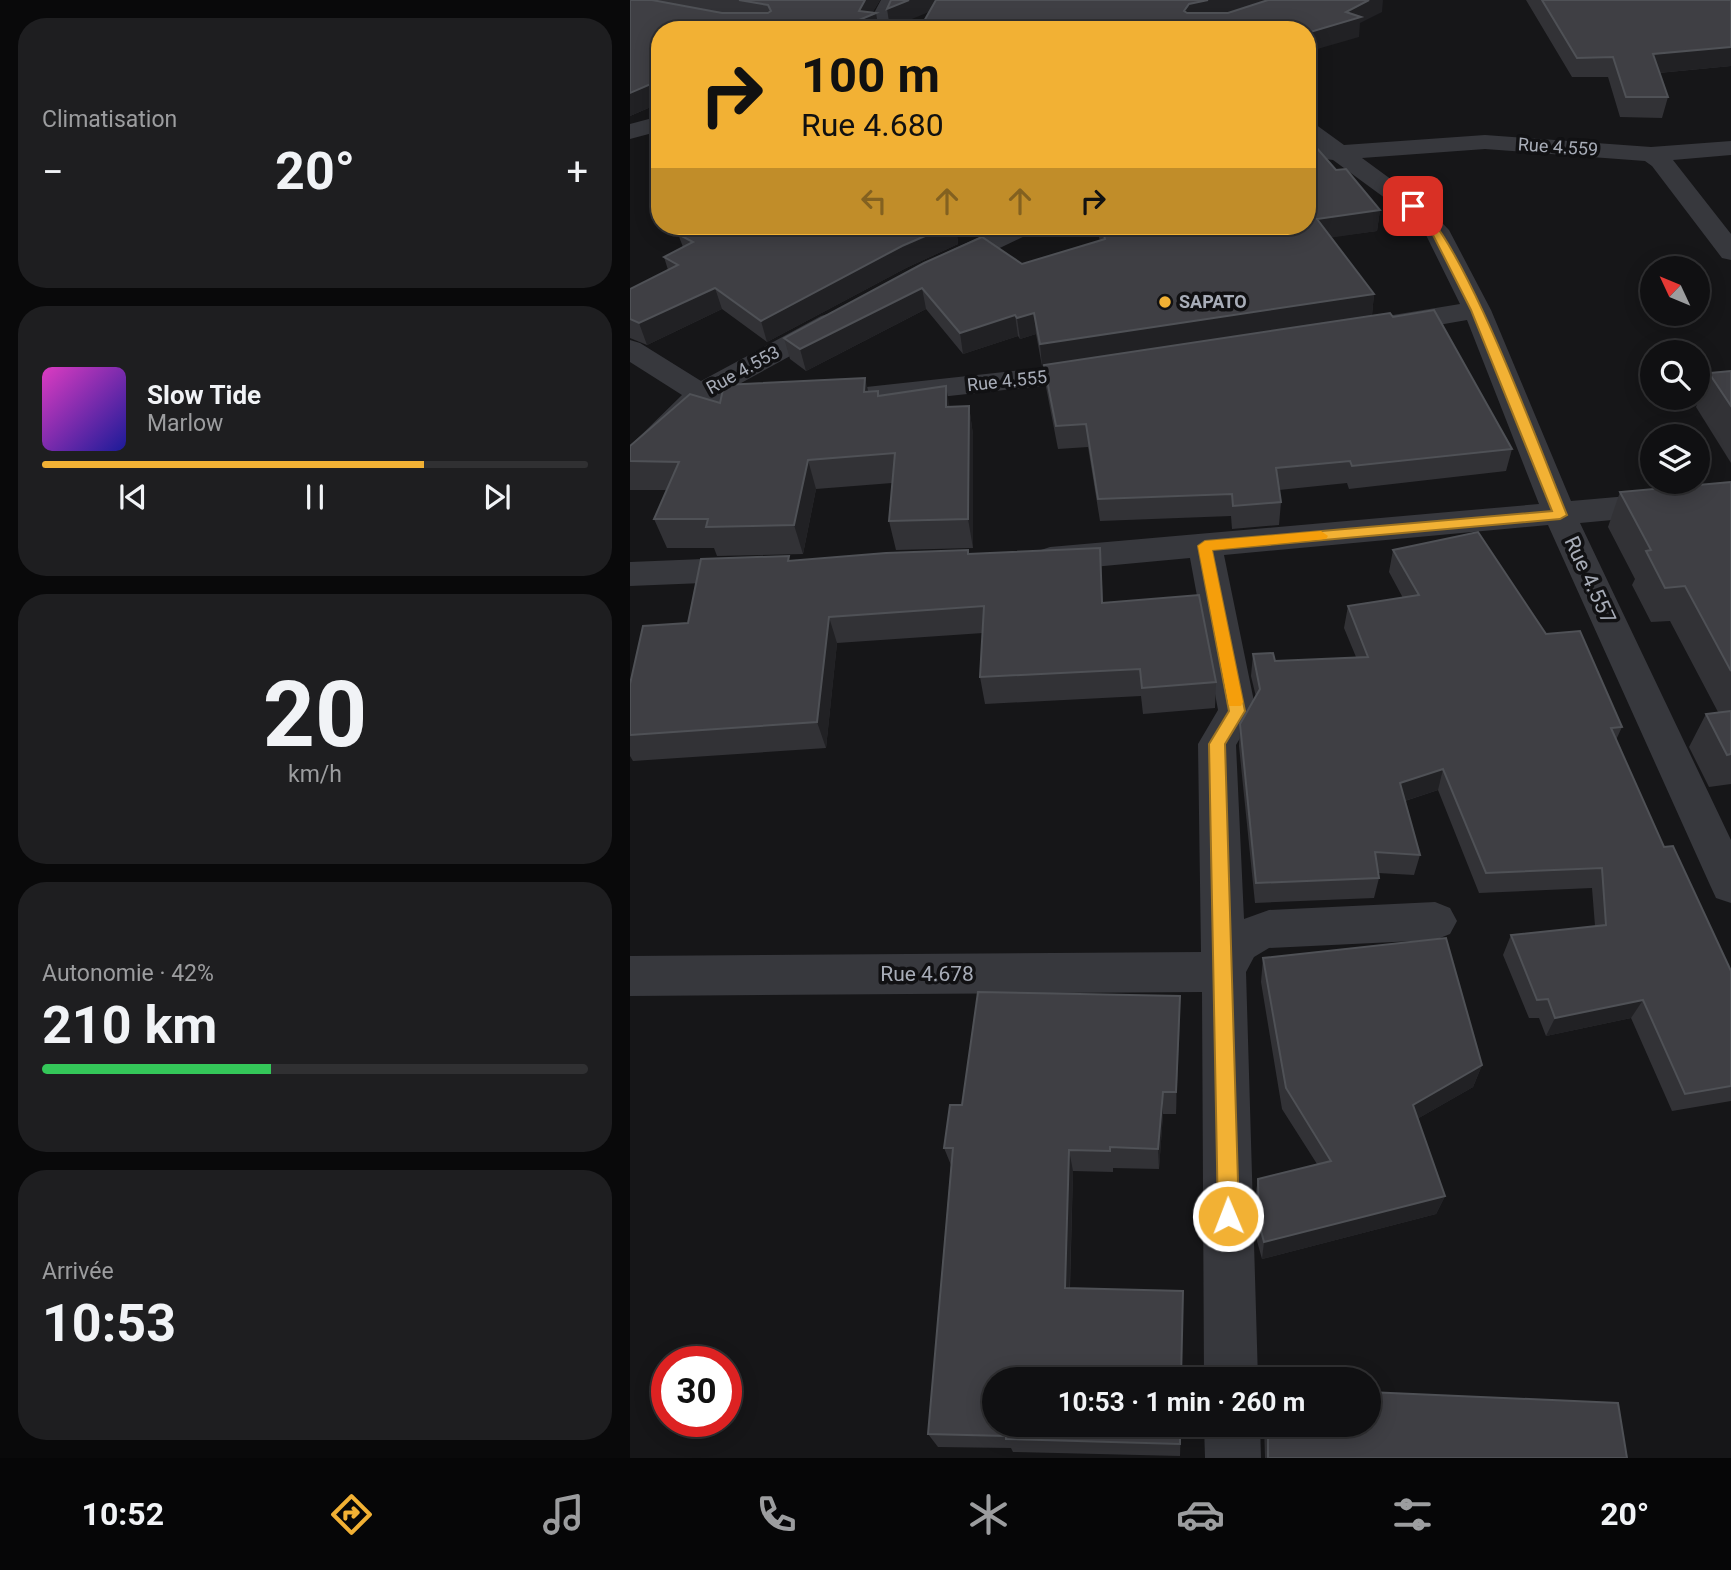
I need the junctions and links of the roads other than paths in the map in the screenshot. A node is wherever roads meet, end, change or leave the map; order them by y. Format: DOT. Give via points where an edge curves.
graph roads {
  1 [pos="891,0"];
  2 [pos="880,21"];
  3 [pos="651,126"];
  4 [pos="630,132"];
  5 [pos="1731,148"];
  6 [pos="1322,153"];
  7 [pos="1651,154"];
  8 [pos="1005,235"];
  9 [pos="1731,252"];
  10 [pos="917,276"];
  11 [pos="1477,310"];
  12 [pos="849,312"];
  13 [pos="1356,330"];
  14 [pos="630,349"];
  15 [pos="1128,366"];
  16 [pos="701,393"];
  17 [pos="630,464"];
  18 [pos="1731,498"];
  19 [pos="1560,515"];
  20 [pos="1205,546"];
  21 [pos="1018,561"];
  22 [pos="782,568"];
  23 [pos="630,574"];
  24 [pos="1731,885"];
  25 [pos="1435,921"];
  26 [pos="1224,972"];
  27 [pos="630,976"];
  28 [pos="1231,1367"];
  29 [pos="1232,1437"];
  30 [pos="1233,1458"];
  1 -- 2 [label="street"];
  3 -- 4 [label="street"];
  5 -- 7 [label="street, Rue 4.559"];
  6 -- 7 [label="street, Rue 4.559" via="1485,142"];
  6 -- 11 [label="street, Rue 4.557" via="1413,206 1436,230"];
  7 -- 9 [label="street"];
  8 -- 10 [label="street"];
  11 -- 13 [label="street"];
  11 -- 19 [label="street, Rue 4.557"];
  12 -- 16 [label="street, Rue 4.553"];
  14 -- 16 [label="street, Rue 4.555"];
  15 -- 16 [label="street, Rue 4.555" via="857,397"];
  16 -- 17 [label="street, Rue 4.553"];
  18 -- 19 [label="street"];
  19 -- 20 [label="street"];
  19 -- 24 [label="street, Rue 4.557"];
  20 -- 21 [label="street"];
  20 -- 26 [label="street" via="1237,711 1217,744"];
  22 -- 23 [label="street"];
  25 -- 26 [label="street" via="1269,929 1245,937 1229,953"];
  26 -- 27 [label="street, Rue 4.678"];
  26 -- 28 [label="street"];
  29 -- 30 [label="street"];
}
